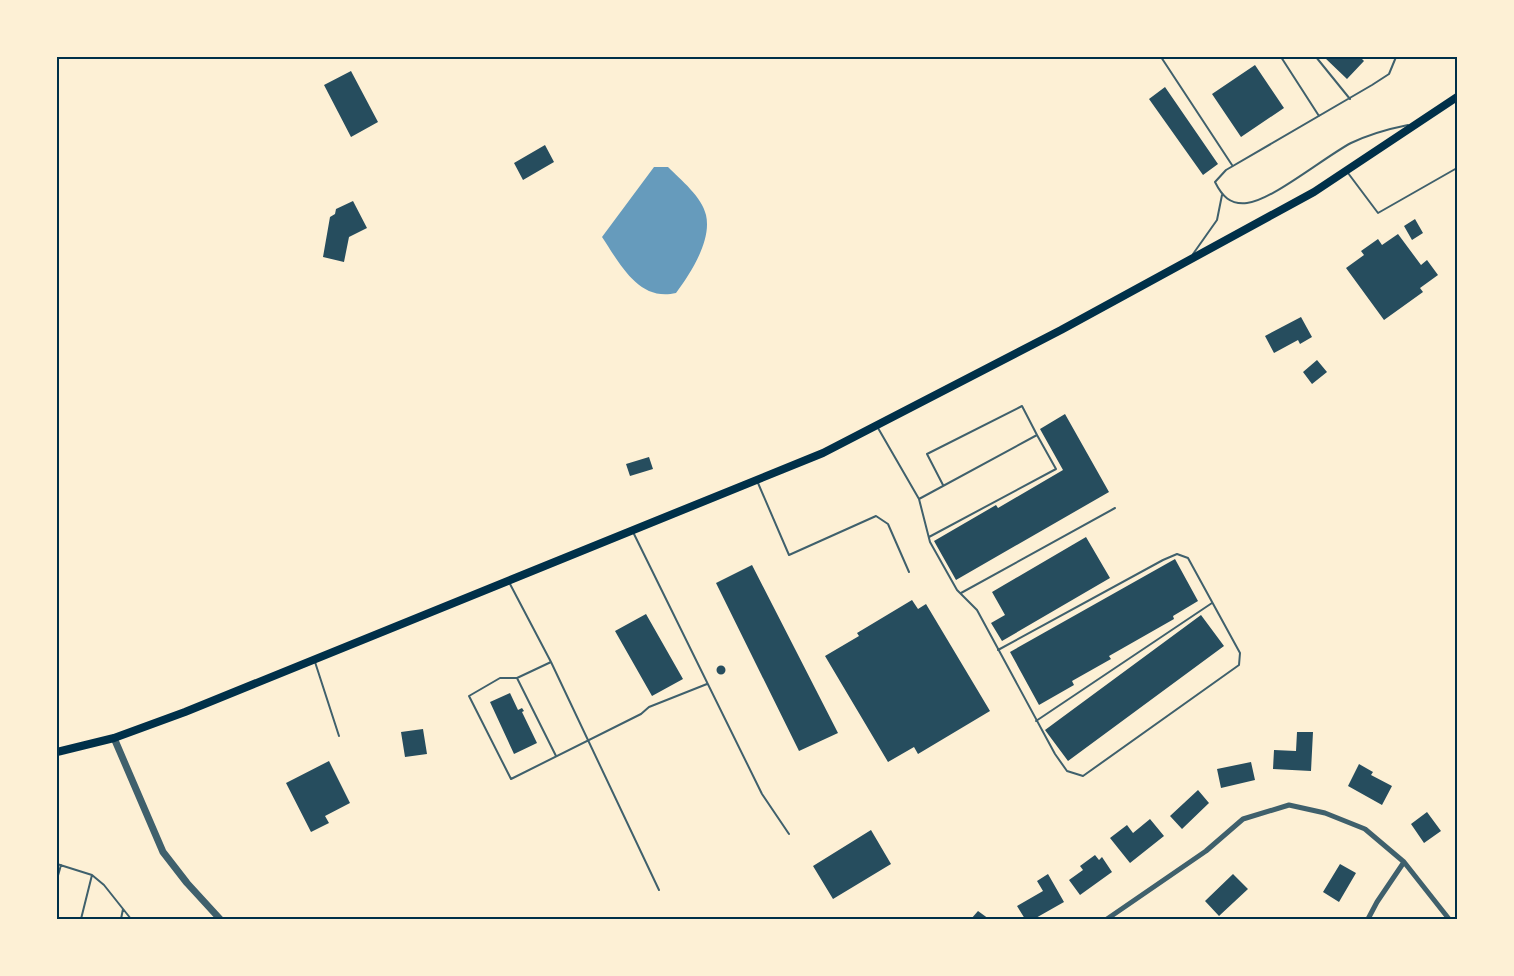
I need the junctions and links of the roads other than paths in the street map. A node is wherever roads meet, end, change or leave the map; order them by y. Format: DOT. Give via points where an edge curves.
graph roads {
  1 [pos="1161,57"];
  2 [pos="1281,57"];
  3 [pos="1316,57"];
  4 [pos="1396,57"];
  5 [pos="1457,97"];
  6 [pos="1350,99"];
  7 [pos="1319,116"];
  8 [pos="1417,124"];
  9 [pos="1233,166"];
  10 [pos="1457,168"];
  11 [pos="1346,170"];
  12 [pos="1222,195"];
  13 [pos="1189,260"];
  14 [pos="877,425"];
  15 [pos="1037,435"];
  16 [pos="757,480"];
  17 [pos="943,485"];
  18 [pos="919,499"];
  19 [pos="1115,508"];
  20 [pos="632,531"];
  21 [pos="928,537"];
  22 [pos="909,572"];
  23 [pos="509,582"];
  24 [pos="961,593"];
  25 [pos="1212,603"];
  26 [pos="998,650"];
  27 [pos="314,661"];
  28 [pos="551,662"];
  29 [pos="517,678"];
  30 [pos="707,684"];
  31 [pos="1036,721"];
  32 [pos="339,736"];
  33 [pos="114,738"];
  34 [pos="589,740"];
  35 [pos="57,752"];
  36 [pos="556,756"];
  37 [pos="789,834"];
  38 [pos="1404,862"];
  39 [pos="59,865"];
  40 [pos="92,875"];
  41 [pos="57,879"];
  42 [pos="659,890"];
  43 [pos="123,909"];
  44 [pos="81,919"];
  45 [pos="121,919"];
  46 [pos="131,919"];
  47 [pos="220,919"];
  48 [pos="1107,919"];
  49 [pos="1368,919"];
  50 [pos="1449,919"];
  1 -- 9 [label="lane"];
  2 -- 7 [label="lane"];
  3 -- 6 [label="lane"];
  4 -- 6 [label="lane" via="1389,74"];
  5 -- 8 [label="main road"];
  6 -- 7 [label="lane"];
  7 -- 9 [label="lane"];
  8 -- 11 [label="main road"];
  8 -- 12 [label="lane" via="1380,130 1350,144 1253,202 1229,201"];
  9 -- 12 [label="lane" via="1215,182"];
  10 -- 11 [label="lane" via="1378,213"];
  11 -- 13 [label="main road" via="1314,192"];
  12 -- 13 [label="lane" via="1217,220"];
  13 -- 14 [label="main road"];
  14 -- 16 [label="main road"];
  14 -- 18 [label="lane"];
  15 -- 17 [label="lane"];
  15 -- 17 [label="lane" via="1022,406 927,453"];
  15 -- 21 [label="lane" via="1056,470"];
  16 -- 20 [label="main road"];
  16 -- 22 [label="lane" via="789,555 876,516 888,524"];
  17 -- 18 [label="lane"];
  18 -- 21 [label="lane"];
  19 -- 24 [label="lane"];
  20 -- 23 [label="main road"];
  20 -- 30 [label="lane"];
  21 -- 24 [label="lane"];
  23 -- 27 [label="main road"];
  23 -- 28 [label="lane"];
  24 -- 26 [label="lane" via="977,610"];
  25 -- 26 [label="lane" via="1188,558 1177,554"];
  25 -- 31 [label="lane"];
  25 -- 31 [label="lane" via="1240,653 1239,665 1083,776 1067,771"];
  26 -- 31 [label="lane"];
  27 -- 32 [label="lane"];
  27 -- 33 [label="main road"];
  28 -- 29 [label="lane"];
  28 -- 34 [label="lane"];
  29 -- 36 [label="lane"];
  29 -- 36 [label="lane" via="500,678 469,696 511,778"];
  30 -- 34 [label="lane" via="649,707"];
  30 -- 37 [label="lane" via="762,794"];
  33 -- 35 [label="main road"];
  33 -- 47 [label="street" via="163,852"];
  34 -- 36 [label="lane"];
  34 -- 42 [label="lane"];
  38 -- 48 [label="street" via="1365,829 1325,813 1290,805 1243,819 1206,851"];
  38 -- 49 [label="street"];
  38 -- 50 [label="street"];
  39 -- 40 [label="lane"];
  39 -- 41 [label="lane"];
  40 -- 43 [label="lane"];
  40 -- 44 [label="lane"];
  43 -- 45 [label="lane"];
  43 -- 46 [label="lane"];
}
